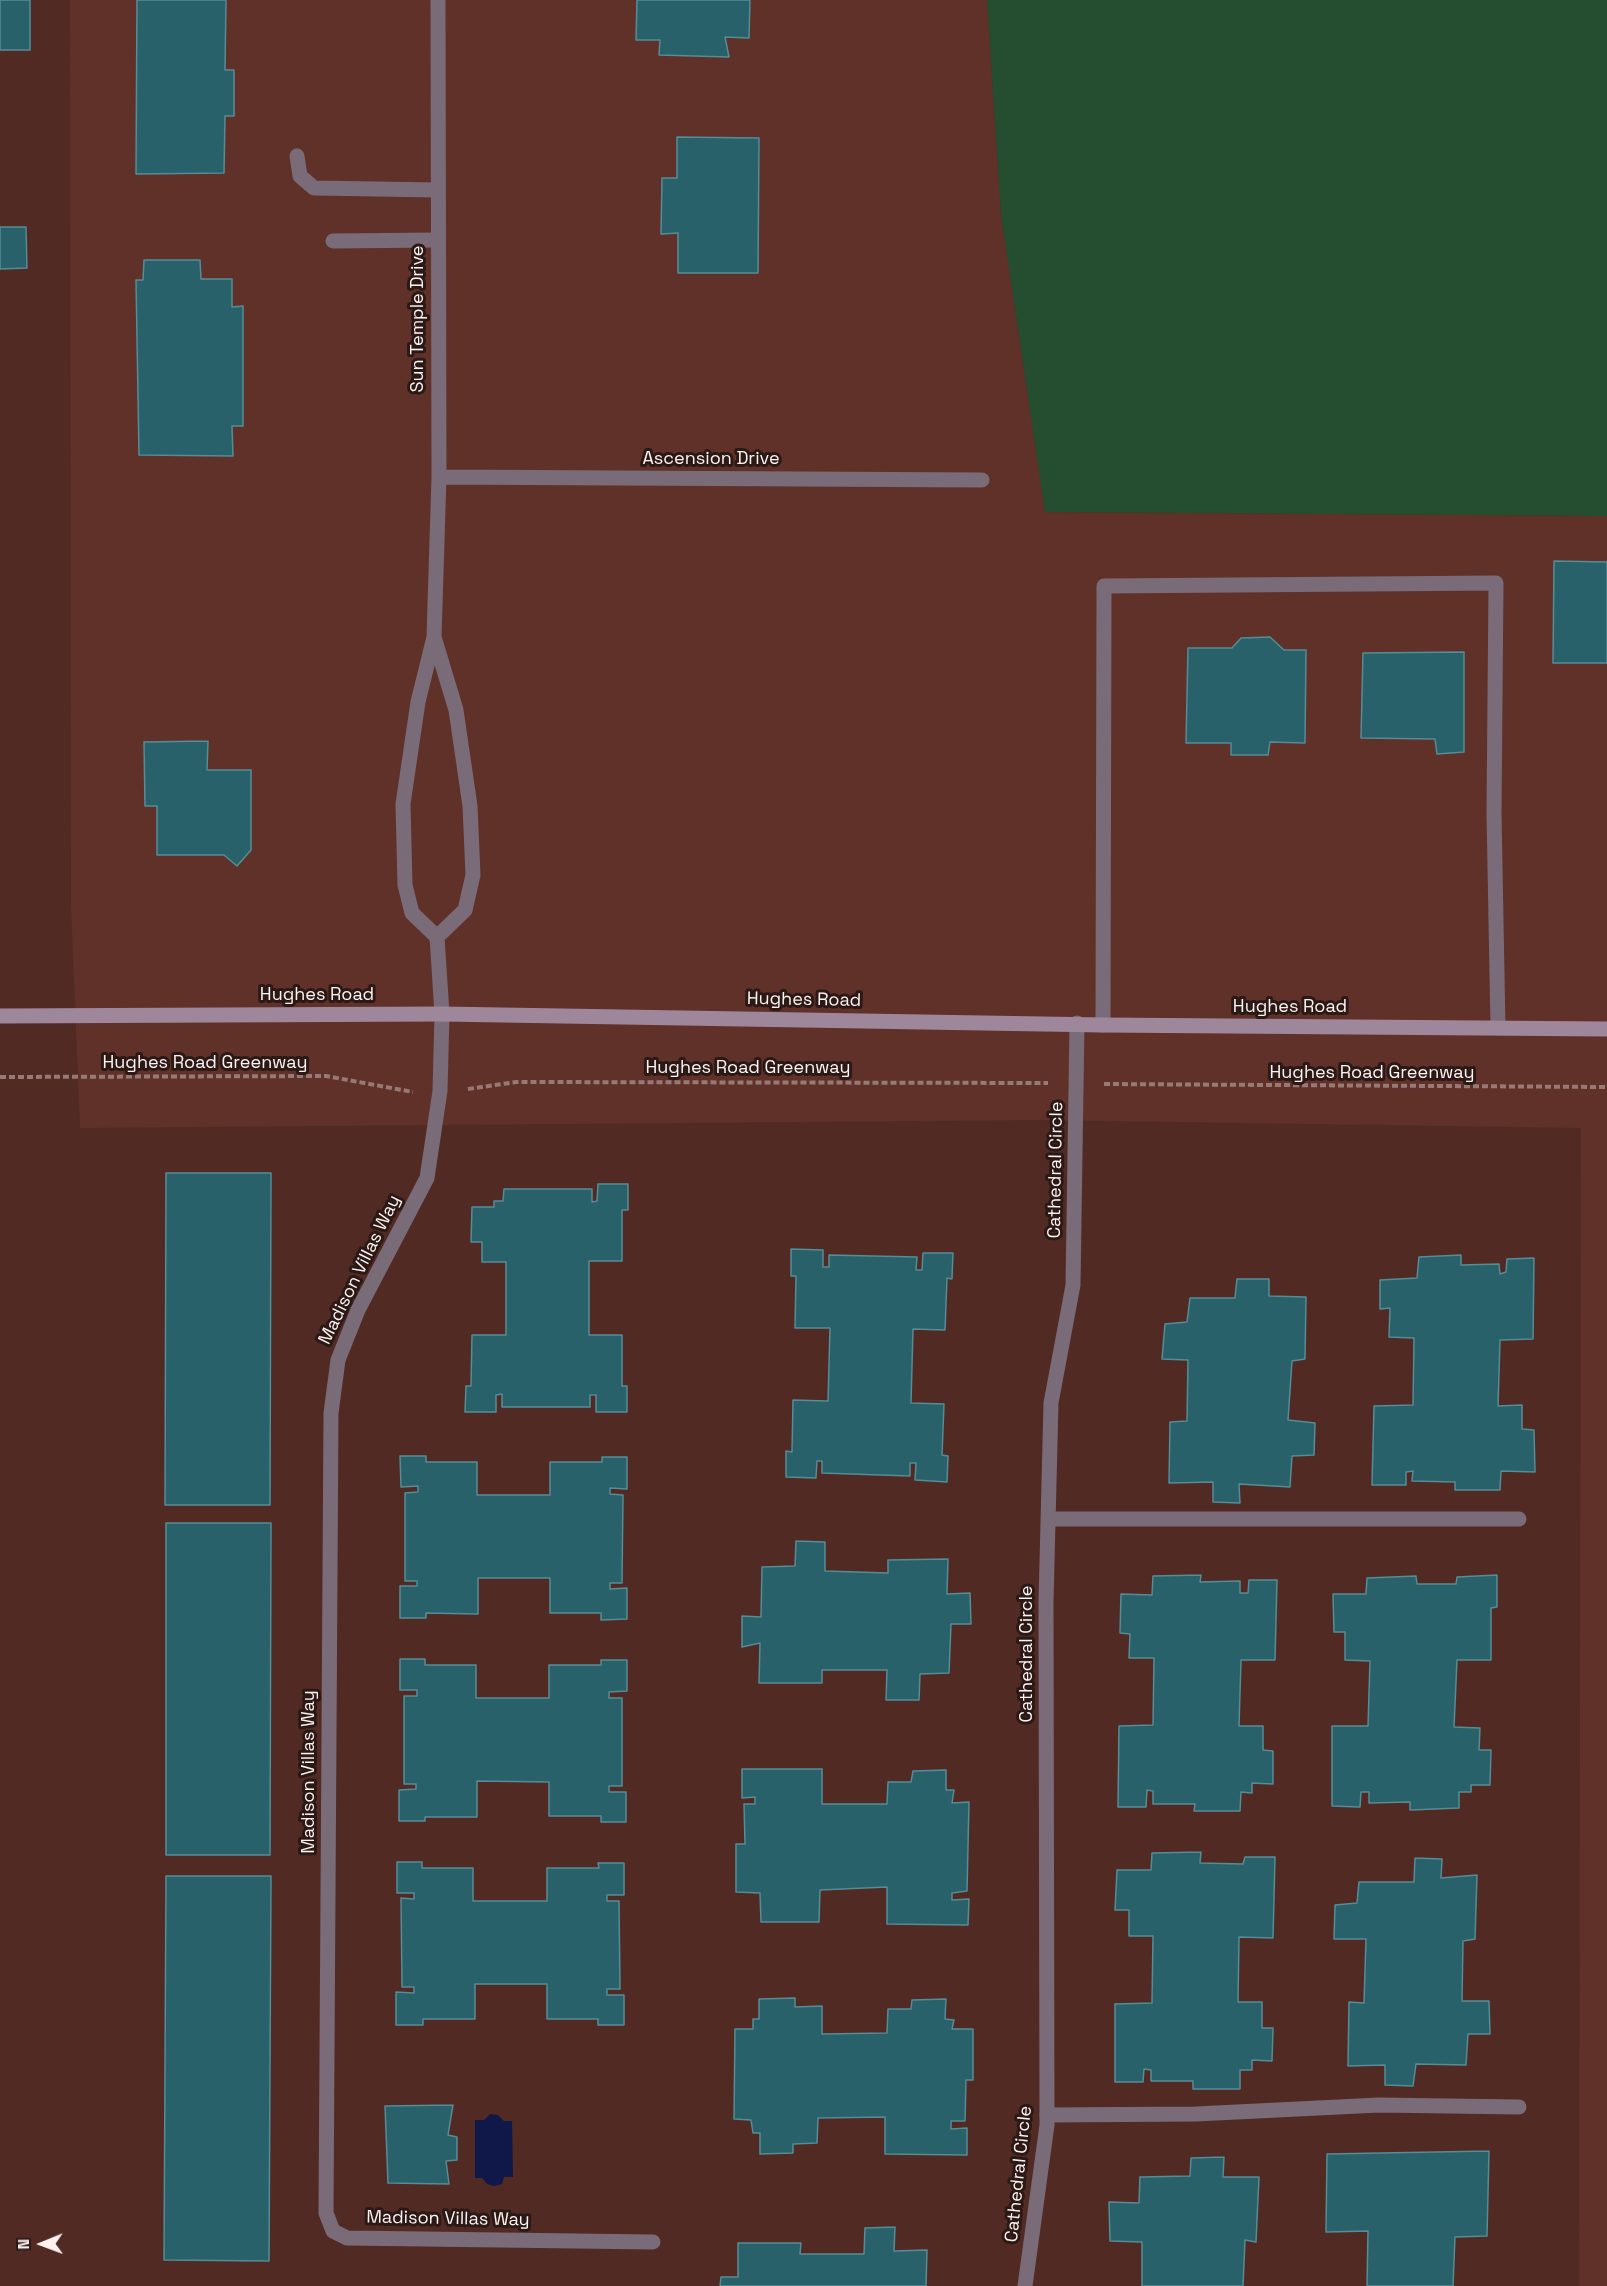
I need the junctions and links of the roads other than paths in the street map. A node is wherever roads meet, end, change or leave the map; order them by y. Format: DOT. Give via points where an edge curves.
graph roads {
  1 [pos="438,0"];
  2 [pos="297,156"];
  3 [pos="437,190"];
  4 [pos="437,240"];
  5 [pos="333,241"];
  6 [pos="439,477"];
  7 [pos="982,480"];
  8 [pos="434,637"];
  9 [pos="437,937"];
  10 [pos="442,1014"];
  11 [pos="0,1016"];
  12 [pos="1077,1023"];
  13 [pos="1103,1024"];
  14 [pos="1497,1028"];
  15 [pos="1607,1029"];
  16 [pos="1049,1519"];
  17 [pos="1519,1519"];
  18 [pos="1519,2107"];
  19 [pos="1047,2115"];
  20 [pos="653,2242"];
  21 [pos="1025,2286"];
  1 -- 3 [label="street, Sun Temple Drive"];
  2 -- 3 [label="street" via="300,176 314,188"];
  3 -- 4 [label="street, Sun Temple Drive"];
  4 -- 5 [label="street"];
  4 -- 6 [label="street, Sun Temple Drive"];
  6 -- 7 [label="street, Ascension Drive"];
  6 -- 8 [label="street, Sun Temple Drive"];
  8 -- 9 [label="street, Sun Temple Drive" via="418,702 403,804 405,885 412,913"];
  8 -- 9 [label="street, Sun Temple Drive" via="456,710 470,806 473,876 465,910"];
  9 -- 10 [label="street"];
  10 -- 11 [label="main road, Hughes Road"];
  10 -- 12 [label="main road, Hughes Road"];
  10 -- 20 [label="street, Madison Villas Way" via="440,1091 427,1178 354,1320 338,1360 331,1413 326,2213 333,2231 347,2238"];
  12 -- 13 [label="main road, Hughes Road"];
  12 -- 16 [label="street, Cathedral Circle" via="1073,1285 1051,1403"];
  13 -- 14 [label="main road, Hughes Road"];
  13 -- 14 [label="street" via="1104,586 1496,583"];
  14 -- 15 [label="main road, Hughes Road"];
  16 -- 17 [label="street"];
  16 -- 19 [label="street, Cathedral Circle"];
  18 -- 19 [label="street" via="1379,2105 1196,2114"];
  19 -- 21 [label="street, Cathedral Circle"];
}
